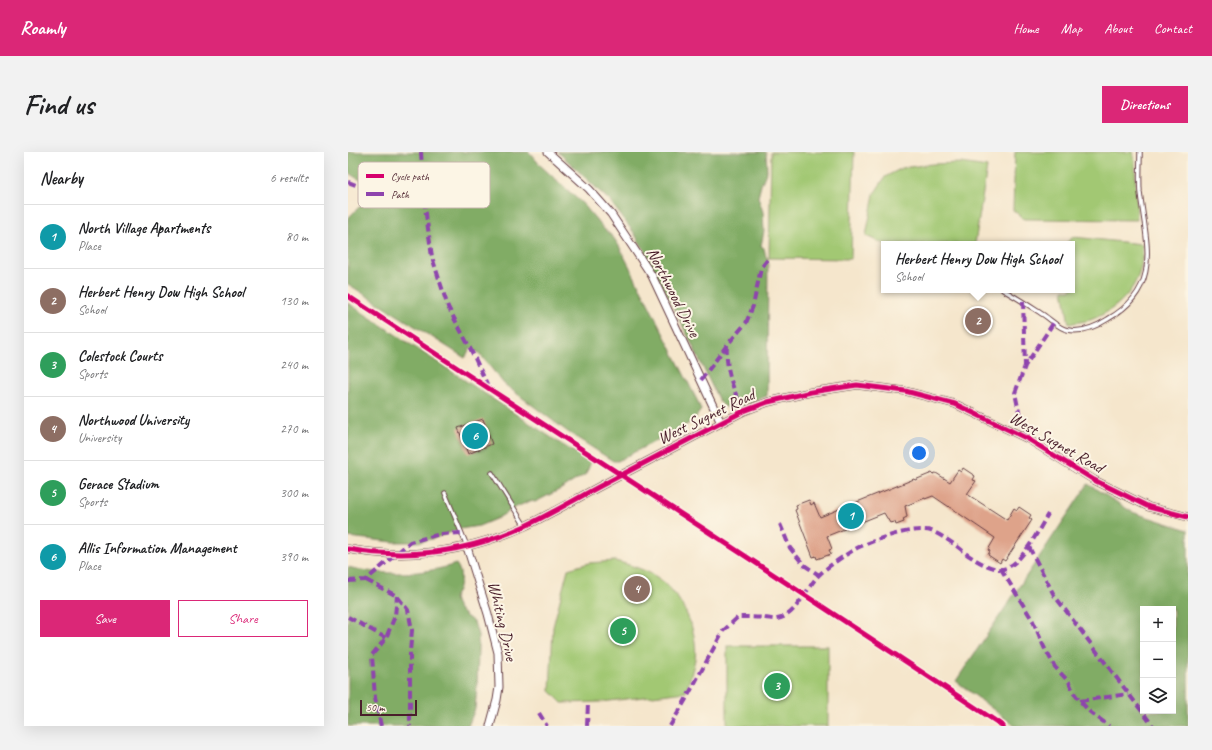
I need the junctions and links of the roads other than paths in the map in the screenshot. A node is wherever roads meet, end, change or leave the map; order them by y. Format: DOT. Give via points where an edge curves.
graph roads {
  1 [pos="548,152"];
  2 [pos="1140,152"];
  3 [pos="1009,293"];
  4 [pos="721,423"];
  5 [pos="492,473"];
  6 [pos="445,493"];
  7 [pos="1188,517"];
  8 [pos="525,526"];
  9 [pos="468,547"];
  10 [pos="348,549"];
  11 [pos="490,726"];
  1 -- 4 [label="street, Northwood Drive" via="589,189 611,214 652,276"];
  2 -- 3 [label="lane" via="1140,190 1148,256 1147,271 1129,304 1101,324 1084,330 1067,330"];
  4 -- 7 [label="street, West Sugnet Road" via="768,402 811,392 857,386 905,391 955,404 1028,439 1094,480 1149,507"];
  4 -- 8 [label="street, West Sugnet Road"];
  5 -- 8 [label="lane"];
  6 -- 9 [label="lane"];
  8 -- 9 [label="street, West Sugnet Road"];
  9 -- 10 [label="street, West Sugnet Road" via="422,554"];
  9 -- 11 [label="street, Whiting Drive" via="498,653 499,687"];
}
